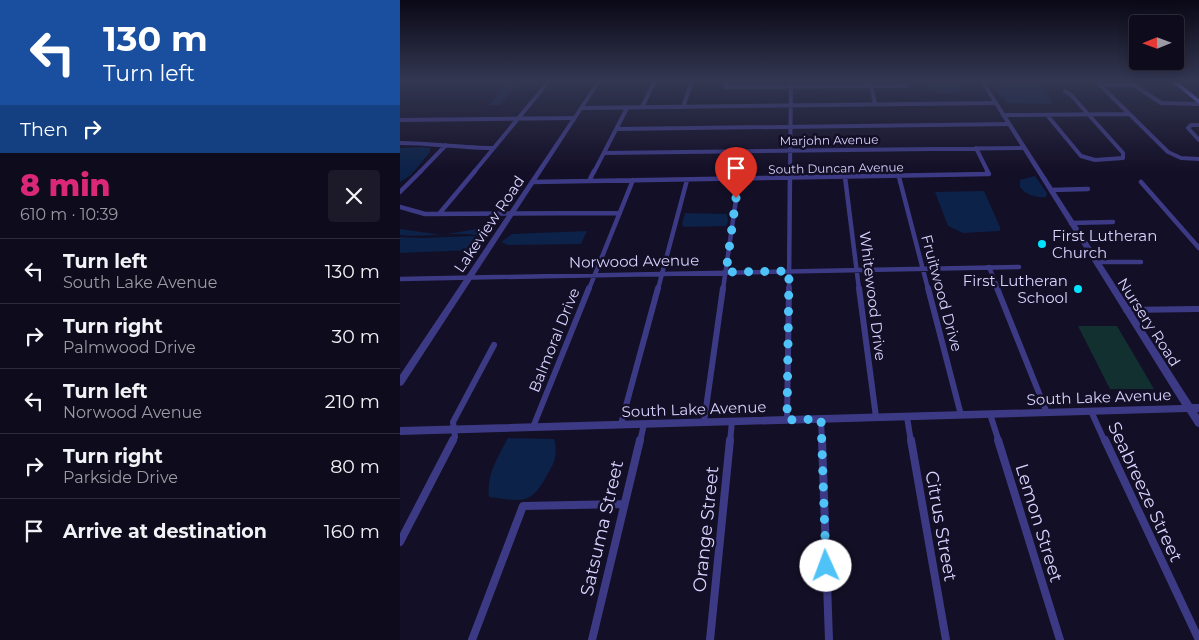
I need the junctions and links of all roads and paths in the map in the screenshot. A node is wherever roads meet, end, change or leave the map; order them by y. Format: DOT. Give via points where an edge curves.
graph roads {
  1 [pos="524,111"];
  2 [pos="579,111"];
  3 [pos="625,111"];
  4 [pos="791,111"];
  5 [pos="1001,111"];
  6 [pos="1085,111"];
  7 [pos="1126,111"];
  8 [pos="1088,114"];
  9 [pos="1129,114"];
  10 [pos="1003,115"];
  11 [pos="1047,115"];
  12 [pos="518,118"];
  13 [pos="574,118"];
  14 [pos="400,120"];
  15 [pos="1009,124"];
  16 [pos="1199,125"];
  17 [pos="791,126"];
  18 [pos="616,129"];
  19 [pos="1199,140"];
  20 [pos="400,143"];
  21 [pos="446,145"];
  22 [pos="494,148"];
  23 [pos="976,148"];
  24 [pos="1024,148"];
  25 [pos="790,150"];
  26 [pos="604,153"];
  27 [pos="1199,159"];
  28 [pos="845,177"];
  29 [pos="899,177"];
  30 [pos="790,178"];
  31 [pos="739,179"];
  32 [pos="633,180"];
  33 [pos="688,180"];
  34 [pos="589,181"];
  35 [pos="532,182"];
  36 [pos="1141,182"];
  37 [pos="1088,189"];
  38 [pos="1051,190"];
  39 [pos="400,192"];
  40 [pos="400,207"];
  41 [pos="620,213"];
  42 [pos="439,214"];
  43 [pos="511,214"];
  44 [pos="1113,222"];
  45 [pos="1071,223"];
  46 [pos="1199,248"];
  47 [pos="1096,262"];
  48 [pos="1141,262"];
  49 [pos="989,267"];
  50 [pos="1019,267"];
  51 [pos="923,268"];
  52 [pos="857,269"];
  53 [pos="789,271"];
  54 [pos="726,272"];
  55 [pos="662,273"];
  56 [pos="595,274"];
  57 [pos="468,278"];
  58 [pos="400,279"];
  59 [pos="1199,309"];
  60 [pos="1126,310"];
  61 [pos="494,345"];
  62 [pos="400,382"];
  63 [pos="1194,408"];
  64 [pos="1091,411"];
  65 [pos="1047,413"];
  66 [pos="990,414"];
  67 [pos="962,415"];
  68 [pos="876,417"];
  69 [pos="907,417"];
  70 [pos="821,419"];
  71 [pos="787,420"];
  72 [pos="732,421"];
  73 [pos="704,422"];
  74 [pos="1199,423"];
  75 [pos="621,424"];
  76 [pos="644,424"];
  77 [pos="533,427"];
  78 [pos="454,429"];
  79 [pos="400,431"];
  80 [pos="624,504"];
  81 [pos="400,542"];
  82 [pos="472,640"];
  83 [pos="592,640"];
  84 [pos="710,640"];
  85 [pos="829,640"];
  86 [pos="946,640"];
  87 [pos="1060,640"];
  88 [pos="1199,640"];
  1 -- 12 [label="street"];
  2 -- 13 [label="street, Lakeview Road"];
  3 -- 18 [label="street"];
  4 -- 17 [label="street"];
  5 -- 10 [label="street, Nursery Road"];
  6 -- 8 [label="street"];
  7 -- 9 [label="street"];
  8 -- 9 [label="street"];
  8 -- 11 [label="street"];
  8 -- 11 [label="street" via="1123,153 1123,158 1085,159 1077,154"];
  9 -- 27 [label="street" via="1168,152 1176,157"];
  10 -- 11 [label="street"];
  10 -- 15 [label="street, Nursery Road"];
  12 -- 13 [label="street"];
  12 -- 14 [label="street"];
  12 -- 22 [label="street"];
  13 -- 35 [label="street, Lakeview Road"];
  15 -- 17 [label="street"];
  15 -- 24 [label="street, Nursery Road"];
  16 -- 19 [label="street" via="1188,126"];
  17 -- 18 [label="street"];
  17 -- 25 [label="street"];
  18 -- 26 [label="street"];
  20 -- 21 [label="street"];
  21 -- 22 [label="street"];
  21 -- 39 [label="street"];
  22 -- 42 [label="street"];
  23 -- 24 [label="street, Marjohn Avenue"];
  23 -- 25 [label="street, Marjohn Avenue"];
  23 -- 29 [label="street, South Duncan Avenue" via="989,174"];
  24 -- 38 [label="street, Nursery Road"];
  25 -- 26 [label="street, Marjohn Avenue"];
  25 -- 30 [label="street"];
  26 -- 34 [label="street"];
  28 -- 29 [label="street, South Duncan Avenue"];
  28 -- 30 [label="street, South Duncan Avenue"];
  28 -- 52 [label="street, Whitewood Drive"];
  29 -- 51 [label="street, Fruitwood Drive"];
  30 -- 31 [label="street, South Duncan Avenue"];
  30 -- 53 [label="street"];
  31 -- 33 [label="street, South Duncan Avenue"];
  31 -- 54 [label="street"];
  32 -- 33 [label="street, South Duncan Avenue"];
  32 -- 34 [label="street, South Duncan Avenue"];
  32 -- 41 [label="street, Balmoral Drive"];
  33 -- 55 [label="street"];
  34 -- 35 [label="street, South Duncan Avenue"];
  35 -- 43 [label="street, Lakeview Road"];
  36 -- 46 [label="street"];
  37 -- 38 [label="street"];
  38 -- 45 [label="street, Nursery Road"];
  40 -- 42 [label="street" via="417,213"];
  41 -- 43 [label="street"];
  41 -- 56 [label="street, Balmoral Drive"];
  42 -- 43 [label="street"];
  43 -- 57 [label="street, Lakeview Road"];
  44 -- 45 [label="street"];
  45 -- 47 [label="street, Nursery Road"];
  47 -- 48 [label="street"];
  47 -- 60 [label="street, Nursery Road"];
  49 -- 50 [label="street, Norwood Avenue"];
  49 -- 51 [label="street, Norwood Avenue"];
  49 -- 65 [label="street"];
  51 -- 52 [label="street, Norwood Avenue"];
  51 -- 67 [label="street, Fruitwood Drive"];
  52 -- 53 [label="street, Norwood Avenue"];
  52 -- 68 [label="street, Whitewood Drive"];
  53 -- 54 [label="street, Norwood Avenue"];
  53 -- 71 [label="street"];
  54 -- 55 [label="street, Norwood Avenue"];
  54 -- 73 [label="street"];
  55 -- 56 [label="street, Norwood Avenue"];
  55 -- 75 [label="street"];
  56 -- 57 [label="street, Norwood Avenue"];
  56 -- 77 [label="street, Balmoral Drive"];
  57 -- 58 [label="street, Norwood Avenue"];
  57 -- 62 [label="street, Lakeview Road"];
  59 -- 60 [label="street"];
  60 -- 63 [label="street, Nursery Road"];
  61 -- 78 [label="street" via="453,422"];
  63 -- 64 [label="street, South Lake Avenue"];
  63 -- 74 [label="street, Nursery Road"];
  64 -- 65 [label="street, South Lake Avenue"];
  64 -- 88 [label="street, Seabreeze Street"];
  65 -- 66 [label="street, South Lake Avenue"];
  66 -- 67 [label="street, South Lake Avenue"];
  66 -- 87 [label="street, Lemon Street"];
  67 -- 69 [label="street, South Lake Avenue"];
  68 -- 69 [label="street, South Lake Avenue"];
  68 -- 70 [label="street, South Lake Avenue"];
  69 -- 86 [label="street, Citrus Street"];
  70 -- 71 [label="street, South Lake Avenue"];
  70 -- 85 [label="street"];
  71 -- 72 [label="street, South Lake Avenue"];
  72 -- 73 [label="street, South Lake Avenue"];
  72 -- 84 [label="street, Orange Street"];
  73 -- 76 [label="street, South Lake Avenue"];
  75 -- 76 [label="street, South Lake Avenue"];
  75 -- 77 [label="street, South Lake Avenue"];
  76 -- 80 [label="street, Satsuma Street"];
  77 -- 78 [label="street, South Lake Avenue"];
  78 -- 79 [label="street, South Lake Avenue"];
  78 -- 81 [label="street" via="455,437"];
  80 -- 82 [label="street" via="523,506"];
  80 -- 83 [label="street, Satsuma Street"];
}
